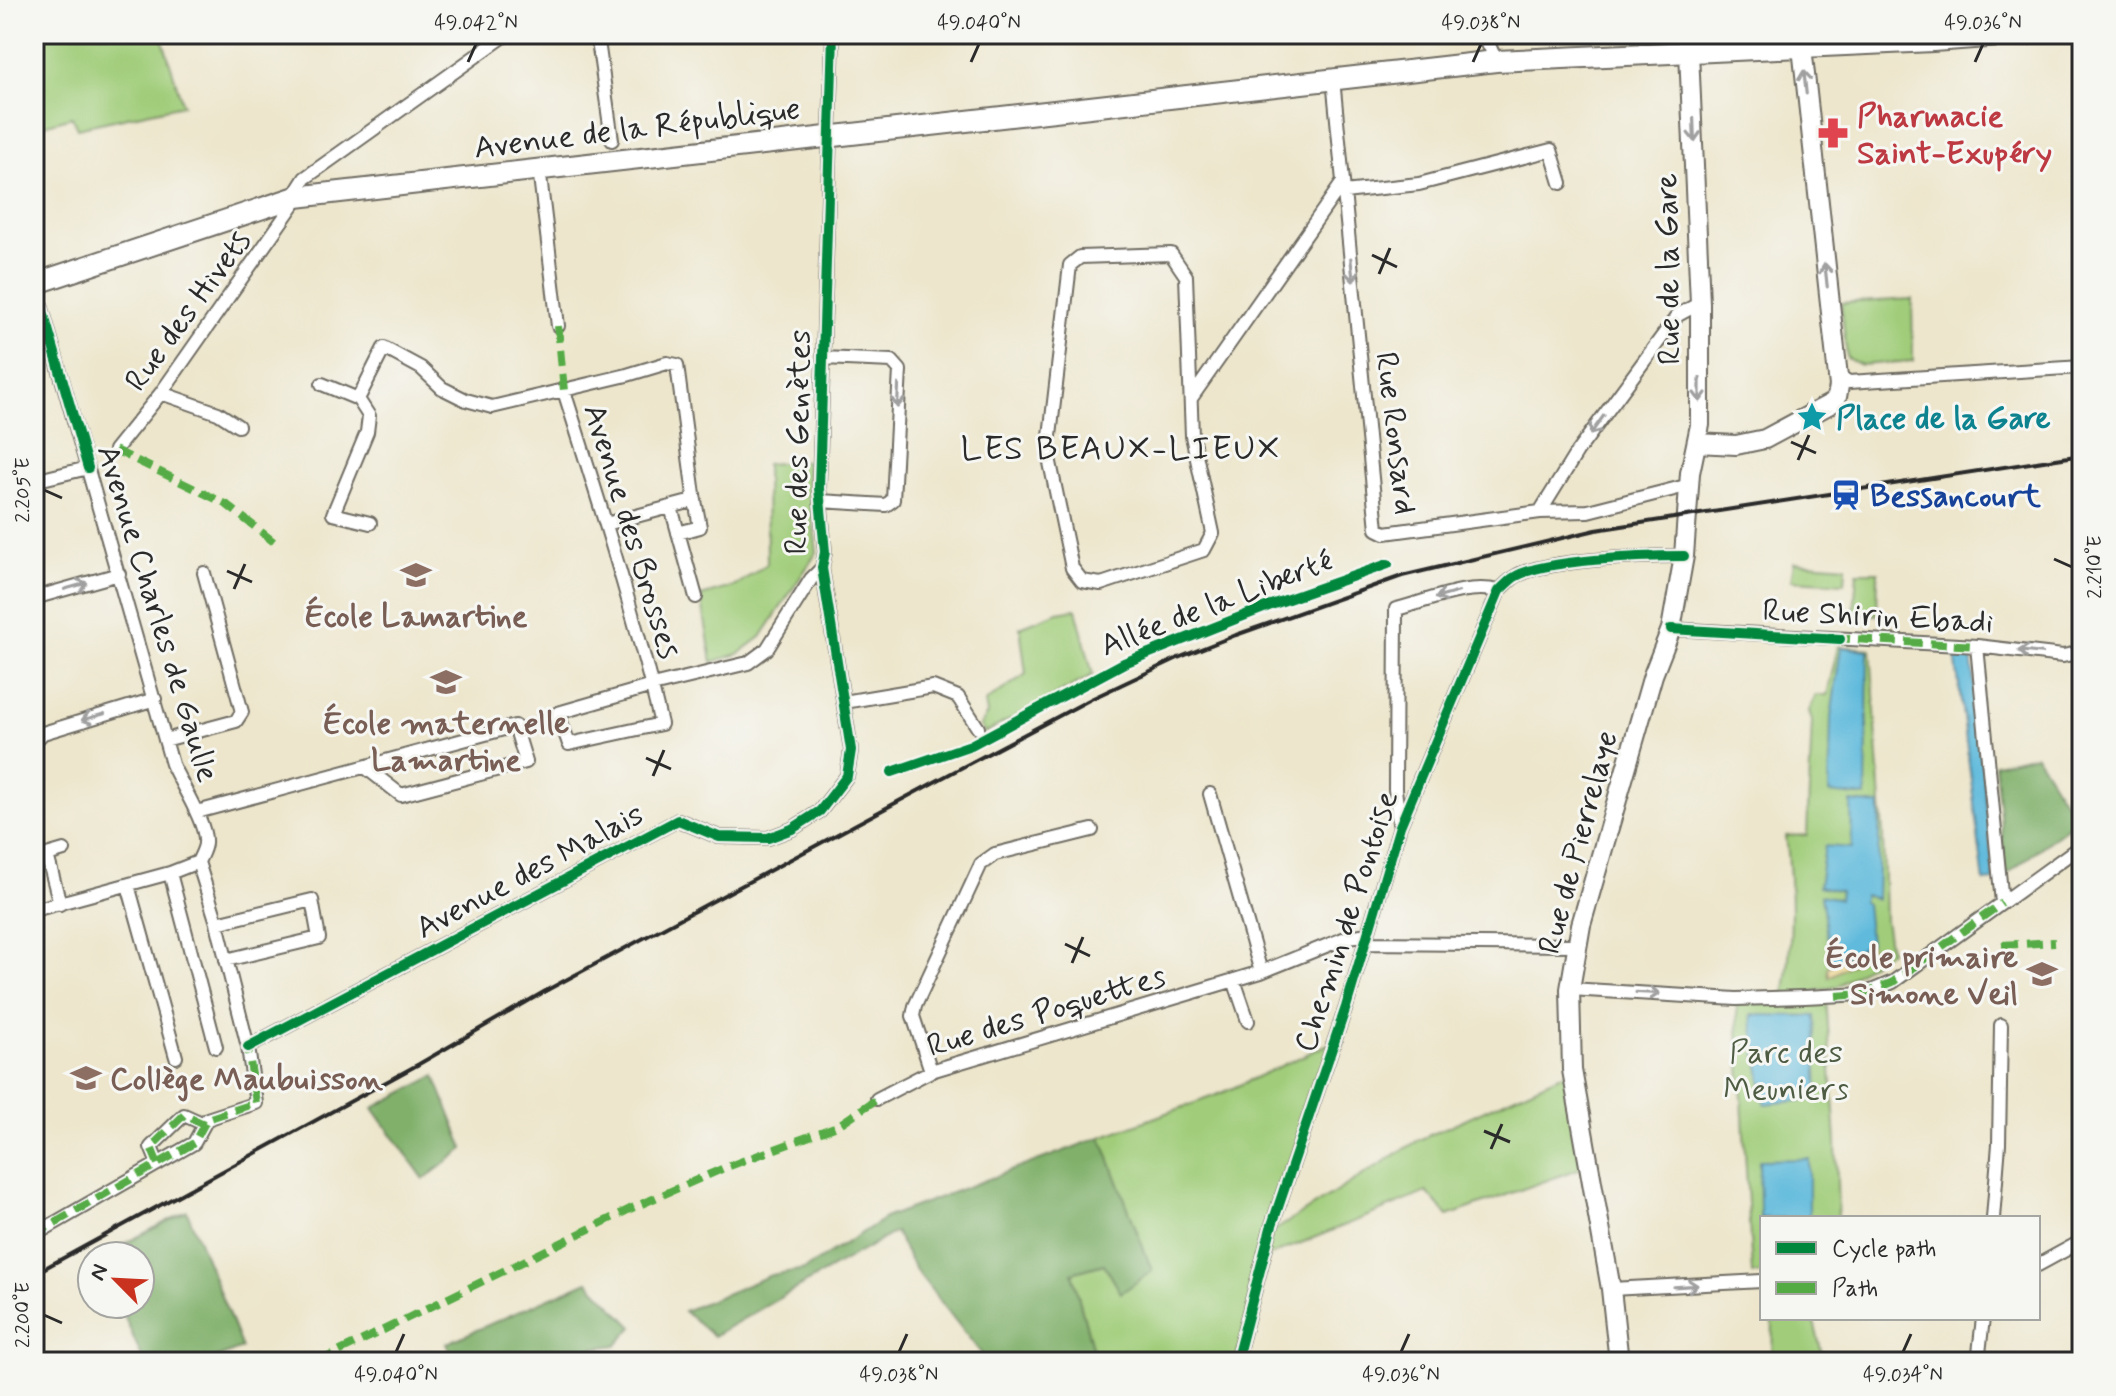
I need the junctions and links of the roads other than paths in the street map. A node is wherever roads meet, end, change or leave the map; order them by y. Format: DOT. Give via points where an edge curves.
graph roads {
  1 [pos="507,34"];
  2 [pos="597,34"];
  3 [pos="833,34"];
  4 [pos="2024,34"];
  5 [pos="1480,35"];
  6 [pos="1801,40"];
  7 [pos="1687,43"];
  8 [pos="1496,61"];
  9 [pos="1333,79"];
  10 [pos="831,135"];
  11 [pos="612,140"];
  12 [pos="539,168"];
  13 [pos="317,169"];
  14 [pos="1561,183"];
  15 [pos="1344,187"];
  16 [pos="319,194"];
  17 [pos="296,197"];
  18 [pos="34,284"];
  19 [pos="1700,303"];
  20 [pos="558,326"];
  21 [pos="823,358"];
  22 [pos="2081,367"];
  23 [pos="1838,376"];
  24 [pos="322,384"];
  25 [pos="564,391"];
  26 [pos="161,393"];
  27 [pos="1192,397"];
  28 [pos="358,399"];
  29 [pos="238,426"];
  30 [pos="1697,443"];
  31 [pos="115,450"];
  32 [pos="88,468"];
  33 [pos="34,481"];
  34 [pos="1690,485"];
  35 [pos="694,495"];
  36 [pos="820,501"];
  37 [pos="671,507"];
  38 [pos="1540,512"];
  39 [pos="370,523"];
  40 [pos="606,524"];
  41 [pos="678,533"];
  42 [pos="1684,556"];
  43 [pos="822,568"];
  44 [pos="204,573"];
  45 [pos="119,574"];
  46 [pos="1499,591"];
  47 [pos="696,597"];
  48 [pos="34,598"];
  49 [pos="1671,629"];
  50 [pos="1977,646"];
  51 [pos="2082,652"];
  52 [pos="652,686"];
  53 [pos="155,699"];
  54 [pos="844,702"];
  55 [pos="978,728"];
  56 [pos="165,740"];
  57 [pos="34,742"];
  58 [pos="365,767"];
  59 [pos="836,792"];
  60 [pos="1210,794"];
  61 [pos="197,812"];
  62 [pos="1400,826"];
  63 [pos="1092,830"];
  64 [pos="2082,845"];
  65 [pos="64,850"];
  66 [pos="198,862"];
  67 [pos="170,873"];
  68 [pos="128,885"];
  69 [pos="2002,903"];
  70 [pos="60,904"];
  71 [pos="34,910"];
  72 [pos="217,923"];
  73 [pos="1367,939"];
  74 [pos="1578,945"];
  75 [pos="226,960"];
  76 [pos="1261,972"];
  77 [pos="1234,980"];
  78 [pos="1570,989"];
  79 [pos="1248,1021"];
  80 [pos="2001,1025"];
  81 [pos="216,1047"];
  82 [pos="248,1047"];
  83 [pos="176,1057"];
  84 [pos="931,1071"];
  85 [pos="877,1099"];
  86 [pos="204,1124"];
  87 [pos="158,1164"];
  88 [pos="1993,1216"];
  89 [pos="34,1235"];
  90 [pos="2082,1241"];
  91 [pos="2040,1264"];
  92 [pos="1760,1281"];
  93 [pos="1611,1289"];
  94 [pos="1983,1320"];
  95 [pos="1236,1362"];
  96 [pos="1619,1362"];
  97 [pos="1978,1362"];
  1 -- 13 [label="street, Rue des Hivets"];
  2 -- 11 [label="street"];
  3 -- 10 [label="street, Rue des Genètes"];
  4 -- 6 [label="main road, Avenue de la République"];
  5 -- 8 [label="street"];
  6 -- 7 [label="main road, Avenue de la République"];
  23 -- 6 [label="main road, one-way"];
  7 -- 8 [label="main road, Avenue de la République"];
  7 -- 19 [label="main road, Rue de la Gare, one-way"];
  8 -- 9 [label="main road, Avenue de la République"];
  9 -- 10 [label="main road, Avenue de la République"];
  9 -- 15 [label="street, Rue Ronsard"];
  10 -- 12 [label="main road, Avenue de la République"];
  10 -- 21 [label="street, Rue des Genètes"];
  12 -- 16 [label="main road, Avenue de la République"];
  12 -- 20 [label="street"];
  13 -- 16 [label="street"];
  13 -- 17 [label="street, Rue des Hivets" via="305,178"];
  14 -- 15 [label="street" via="1551,150 1419,184"];
  15 -- 27 [label="street"];
  15 -- 38 [label="street, Rue Ronsard, one-way" via="1377,529 1385,533"];
  16 -- 17 [label="main road, Avenue de la République"];
  17 -- 18 [label="main road, Avenue de la République"];
  17 -- 26 [label="street, Rue des Hivets"];
  18 -- 32 [label="street, Avenue Charles de Gaulle"];
  19 -- 30 [label="main road, Rue de la Gare, one-way"];
  19 -- 38 [label="street, one-way" via="1678,315 1577,452"];
  21 -- 36 [label="street, Rue des Genètes"];
  21 -- 36 [label="street, one-way" via="892,361 900,370 893,500 886,505"];
  22 -- 23 [label="street" via="1849,382"];
  23 -- 30 [label="main road" via="1832,403 1765,439 1736,445"];
  24 -- 28 [label="street"];
  25 -- 28 [label="street" via="492,407 442,388 421,368 384,348"];
  25 -- 35 [label="street" via="667,363 677,365"];
  25 -- 40 [label="street, Avenue des Brosses"];
  26 -- 29 [label="street" via="218,413"];
  26 -- 31 [label="street, Rue des Hivets"];
  27 -- 27 [label="street" via="1186,276 1171,254 1080,257 1070,265 1048,453 1072,568 1082,581 1101,584 1204,550 1213,533 1192,436"];
  28 -- 39 [label="street" via="369,416 367,432 333,514"];
  30 -- 34 [label="main road, Rue de la Gare"];
  32 -- 33 [label="street"];
  32 -- 45 [label="street, Avenue Charles de Gaulle"];
  34 -- 38 [label="street, Rue Ronsard" via="1588,511"];
  34 -- 42 [label="main road, Rue de Pierrelaye"];
  35 -- 37 [label="street"];
  35 -- 41 [label="street" via="700,527"];
  36 -- 43 [label="street, Rue des Genètes"];
  37 -- 40 [label="street"];
  37 -- 41 [label="street"];
  40 -- 52 [label="street, Avenue des Brosses"];
  41 -- 47 [label="street"];
  42 -- 46 [label="street" via="1539,568 1514,577"];
  42 -- 49 [label="main road, Rue de Pierrelaye"];
  43 -- 52 [label="street, Avenue des Brosses" via="767,649 748,663"];
  43 -- 54 [label="street, Rue des Genètes"];
  44 -- 56 [label="street" via="242,712 236,721"];
  48 -- 45 [label="street, one-way"];
  45 -- 53 [label="street, Avenue Charles de Gaulle"];
  46 -- 62 [label="street, Chemin de Pontoise"];
  46 -- 62 [label="street, one-way" via="1467,589 1396,609 1395,789"];
  49 -- 50 [label="street, Rue Shirin Ebadi"];
  49 -- 74 [label="main road, Rue de Pierrelaye" via="1653,675"];
  51 -- 50 [label="street, Rue Shirin Ebadi, one-way" via="2063,656"];
  50 -- 69 [label="street"];
  52 -- 52 [label="street, Avenue des Brosses" via="661,724 569,744 558,713"];
  53 -- 56 [label="street, Avenue Charles de Gaulle"];
  53 -- 57 [label="street, one-way" via="43,733"];
  54 -- 55 [label="street" via="933,687 958,697"];
  54 -- 59 [label="street, Rue des Genètes" via="851,750 847,776"];
  56 -- 61 [label="street, Avenue Charles de Gaulle"];
  58 -- 58 [label="street" via="515,726 526,762 401,795"];
  58 -- 61 [label="street"];
  59 -- 82 [label="street, Avenue des Malais" via="820,811 768,838 719,837 678,820"];
  60 -- 76 [label="street"];
  61 -- 66 [label="street, Avenue Charles de Gaulle" via="205,843"];
  62 -- 73 [label="street, Chemin de Pontoise"];
  63 -- 84 [label="street" via="995,854 981,864 915,1006 913,1016"];
  64 -- 69 [label="street"];
  65 -- 70 [label="street" via="47,855"];
  66 -- 67 [label="street"];
  66 -- 72 [label="street, Avenue Charles de Gaulle"];
  67 -- 68 [label="street"];
  67 -- 81 [label="street"];
  68 -- 70 [label="street"];
  68 -- 83 [label="street"];
  78 -- 69 [label="street, one-way" via="1736,999 1864,994 1893,982"];
  70 -- 71 [label="street"];
  72 -- 75 [label="street, Avenue Charles de Gaulle"];
  72 -- 75 [label="street" via="312,900 319,938"];
  73 -- 74 [label="street, Rue des Poquettes"];
  73 -- 76 [label="street, Rue des Poquettes" via="1348,937"];
  73 -- 95 [label="street, Chemin de Pontoise" via="1271,1228"];
  74 -- 78 [label="main road, Rue de Pierrelaye"];
  75 -- 82 [label="street, Avenue Charles de Gaulle"];
  76 -- 77 [label="street, Rue des Poquettes"];
  77 -- 79 [label="street"];
  77 -- 84 [label="street, Rue des Poquettes"];
  78 -- 93 [label="main road, Rue de Pierrelaye" via="1572,1070"];
  80 -- 88 [label="street"];
  82 -- 86 [label="street, Avenue Charles de Gaulle" via="256,1103"];
  84 -- 85 [label="street, Rue des Poquettes"];
  86 -- 87 [label="street" via="194,1143"];
  86 -- 87 [label="street" via="184,1115 151,1147"];
  87 -- 89 [label="street"];
  90 -- 91 [label="street"];
  93 -- 92 [label="street, one-way"];
  93 -- 96 [label="main road, Rue de Pierrelaye"];
  94 -- 97 [label="street"];
}
